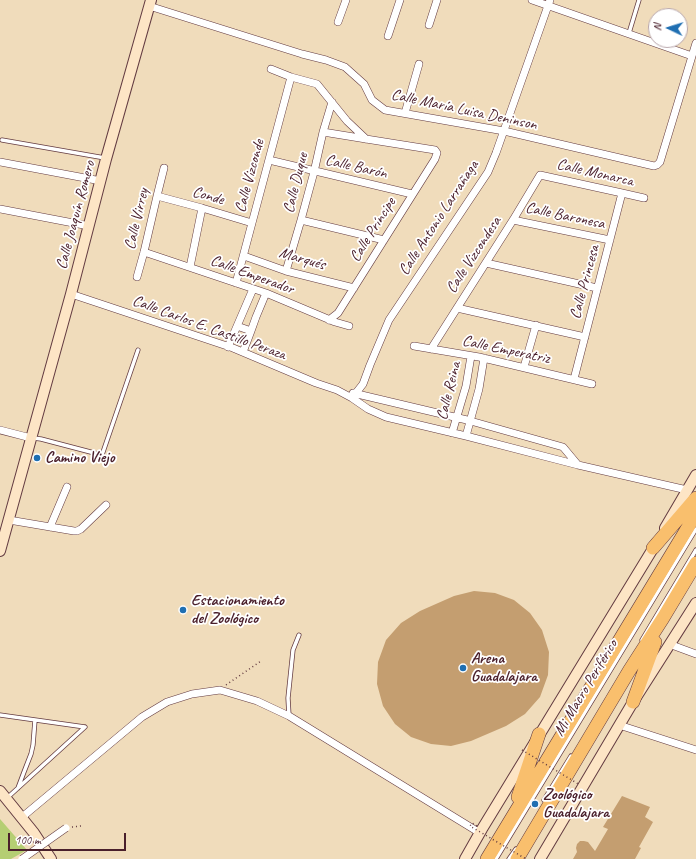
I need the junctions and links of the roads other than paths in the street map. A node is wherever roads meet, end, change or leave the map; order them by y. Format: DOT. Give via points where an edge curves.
graph roads {
  1 [pos="346,0"];
  2 [pos="400,0"];
  3 [pos="437,0"];
  4 [pos="532,0"];
  5 [pos="639,0"];
  6 [pos="150,3"];
  7 [pos="549,3"];
  8 [pos="338,22"];
  9 [pos="429,25"];
  10 [pos="628,34"];
  11 [pos="388,36"];
  12 [pos="696,43"];
  13 [pos="692,56"];
  14 [pos="419,64"];
  15 [pos="271,69"];
  16 [pos="291,77"];
  17 [pos="332,102"];
  18 [pos="404,113"];
  19 [pos="504,131"];
  20 [pos="323,132"];
  21 [pos="366,139"];
  22 [pos="2,140"];
  23 [pos="106,159"];
  24 [pos="269,160"];
  25 [pos="0,162"];
  26 [pos="164,168"];
  27 [pos="314,172"];
  28 [pos="540,175"];
  29 [pos="101,181"];
  30 [pos="622,193"];
  31 [pos="412,194"];
  32 [pos="157,196"];
  33 [pos="644,198"];
  34 [pos="202,208"];
  35 [pos="0,209"];
  36 [pos="302,220"];
  37 [pos="514,220"];
  38 [pos="252,223"];
  39 [pos="89,226"];
  40 [pos="384,240"];
  41 [pos="610,240"];
  42 [pos="144,252"];
  43 [pos="244,256"];
  44 [pos="486,263"];
  45 [pos="190,267"];
  46 [pos="286,271"];
  47 [pos="137,277"];
  48 [pos="236,283"];
  49 [pos="354,288"];
  50 [pos="597,288"];
  51 [pos="253,289"];
  52 [pos="266,293"];
  53 [pos="71,294"];
  54 [pos="457,308"];
  55 [pos="329,320"];
  56 [pos="238,326"];
  57 [pos="349,326"];
  58 [pos="536,326"];
  59 [pos="251,331"];
  60 [pos="585,337"];
  61 [pos="414,346"];
  62 [pos="228,347"];
  63 [pos="431,349"];
  64 [pos="138,350"];
  65 [pos="243,352"];
  66 [pos="471,356"];
  67 [pos="484,358"];
  68 [pos="524,367"];
  69 [pos="574,379"];
  70 [pos="592,384"];
  71 [pos="466,386"];
  72 [pos="479,389"];
  73 [pos="354,396"];
  74 [pos="457,418"];
  75 [pos="470,421"];
  76 [pos="0,430"];
  77 [pos="452,433"];
  78 [pos="466,436"];
  79 [pos="32,438"];
  80 [pos="578,465"];
  81 [pos="696,475"];
  82 [pos="67,487"];
  83 [pos="692,494"];
  84 [pos="106,505"];
  85 [pos="696,514"];
  86 [pos="9,520"];
  87 [pos="50,527"];
  88 [pos="696,528"];
  89 [pos="653,548"];
  90 [pos="696,550"];
  91 [pos="0,551"];
  92 [pos="696,563"];
  93 [pos="696,603"];
  94 [pos="663,618"];
  95 [pos="299,635"];
  96 [pos="639,644"];
  97 [pos="669,644"];
  98 [pos="696,654"];
  99 [pos="633,702"];
  100 [pos="0,715"];
  101 [pos="289,716"];
  102 [pos="35,720"];
  103 [pos="619,725"];
  104 [pos="539,734"];
  105 [pos="696,750"];
  106 [pos="574,751"];
  107 [pos="17,790"];
  108 [pos="3,795"];
  109 [pos="542,805"];
  110 [pos="21,818"];
  111 [pos="510,820"];
  112 [pos="66,828"];
  113 [pos="478,830"];
  114 [pos="518,845"];
  115 [pos="22,859"];
  116 [pos="51,859"];
  117 [pos="465,859"];
  118 [pos="487,859"];
  119 [pos="496,859"];
  120 [pos="509,859"];
  121 [pos="517,859"];
  122 [pos="540,859"];
  1 -- 8 [label="street"];
  2 -- 11 [label="street"];
  3 -- 9 [label="street"];
  4 -- 7 [label="street"];
  5 -- 10 [label="lane"];
  6 -- 18 [label="street, Calle María Luisa Deninson" via="345,68 364,84 372,100 385,110"];
  6 -- 23 [label="street, Calle Joaquín Romero"];
  7 -- 10 [label="street"];
  7 -- 19 [label="street, Calle Antonio Larrañaga"];
  10 -- 13 [label="street"];
  12 -- 13 [label="street"];
  13 -- 19 [label="street, Calle María Luisa Deninson" via="657,165"];
  14 -- 18 [label="street"];
  15 -- 16 [label="street"];
  16 -- 17 [label="street" via="317,84"];
  16 -- 24 [label="street, Calle Vizconde"];
  17 -- 20 [label="street, Calle Duque"];
  17 -- 21 [label="street"];
  18 -- 19 [label="street, Calle María Luisa Deninson"];
  19 -- 73 [label="street, Calle Antonio Larrañaga" via="488,172 389,320 364,384"];
  20 -- 21 [label="street"];
  20 -- 27 [label="street, Calle Duque"];
  21 -- 31 [label="street, Calle Príncipe" via="435,150 435,159"];
  22 -- 23 [label="lane"];
  23 -- 29 [label="street, Calle Joaquín Romero"];
  24 -- 27 [label="street, Calle Barón"];
  24 -- 38 [label="street, Calle Vizconde"];
  25 -- 29 [label="street"];
  26 -- 32 [label="street, Calle Virrey"];
  27 -- 31 [label="street, Calle Barón"];
  27 -- 36 [label="street, Calle Duque"];
  28 -- 30 [label="street, Calle Monarca"];
  28 -- 37 [label="street, Calle Vizcondesa"];
  29 -- 39 [label="street, Calle Joaquín Romero"];
  30 -- 33 [label="street, Calle Monarca"];
  30 -- 41 [label="street, Calle Princesa"];
  31 -- 40 [label="street, Calle Príncipe"];
  32 -- 34 [label="street, Conde"];
  32 -- 42 [label="street, Calle Virrey"];
  34 -- 38 [label="street, Conde"];
  34 -- 45 [label="street"];
  35 -- 39 [label="street"];
  36 -- 40 [label="street"];
  36 -- 46 [label="street, Calle Duque"];
  37 -- 41 [label="street, Calle Baronesa"];
  37 -- 44 [label="street, Calle Vizcondesa"];
  38 -- 43 [label="street, Calle Vizconde"];
  39 -- 53 [label="street, Calle Joaquín Romero"];
  40 -- 49 [label="street, Calle Príncipe"];
  41 -- 50 [label="street, Calle Princesa"];
  42 -- 45 [label="street, Calle Emperador"];
  42 -- 47 [label="street, Calle Virrey"];
  43 -- 46 [label="street, Marqués"];
  43 -- 48 [label="street, Calle Vizconde"];
  44 -- 50 [label="street"];
  44 -- 54 [label="street, Calle Vizcondesa"];
  45 -- 48 [label="street, Calle Emperador"];
  46 -- 49 [label="street, Marqués"];
  48 -- 51 [label="street, Calle Emperador"];
  49 -- 55 [label="street, Calle Príncipe" via="338,313"];
  50 -- 60 [label="street, Calle Princesa"];
  51 -- 52 [label="street, Calle Emperador"];
  51 -- 56 [label="street"];
  52 -- 55 [label="street, Calle Emperador"];
  52 -- 59 [label="street"];
  53 -- 62 [label="street, Calle Carlos E. Castillo Peraza"];
  53 -- 79 [label="street, Calle Joaquín Romero"];
  54 -- 58 [label="street"];
  54 -- 63 [label="street, Calle Vizcondesa"];
  55 -- 57 [label="street, Calle Emperador"];
  56 -- 59 [label="street"];
  56 -- 62 [label="street"];
  58 -- 60 [label="street"];
  58 -- 68 [label="street"];
  59 -- 65 [label="street"];
  60 -- 69 [label="street, Calle Princesa"];
  61 -- 63 [label="street, Calle Emperatriz"];
  62 -- 65 [label="street, Calle Carlos E. Castillo Peraza"];
  63 -- 66 [label="street, Calle Emperatriz"];
  64 -- 79 [label="lane" via="102,455 41,438"];
  65 -- 73 [label="street, Calle Carlos E. Castillo Peraza"];
  66 -- 67 [label="street, Calle Emperatriz"];
  66 -- 71 [label="street, Calle Reina"];
  67 -- 68 [label="street, Calle Emperatriz"];
  67 -- 72 [label="street, Calle Reina"];
  68 -- 69 [label="street, Calle Emperatriz"];
  69 -- 70 [label="street, Calle Emperatriz"];
  71 -- 72 [label="street"];
  71 -- 74 [label="street, Calle Reina"];
  72 -- 75 [label="street, Calle Reina"];
  73 -- 74 [label="street, Calle Carlos E. Castillo Peraza"];
  73 -- 77 [label="street, Calle Carlos E. Castillo Peraza" via="368,408 386,417"];
  74 -- 75 [label="street, Calle Carlos E. Castillo Peraza"];
  74 -- 77 [label="street, Calle Reina"];
  75 -- 78 [label="street, Calle Reina"];
  75 -- 80 [label="street, Calle Carlos E. Castillo Peraza" via="562,446"];
  76 -- 79 [label="street"];
  77 -- 78 [label="street, Calle Carlos E. Castillo Peraza"];
  78 -- 80 [label="street, Calle Carlos E. Castillo Peraza"];
  79 -- 86 [label="street, Calle Joaquín Romero"];
  80 -- 83 [label="street, Calle Carlos E. Castillo Peraza"];
  81 -- 83 [label="street"];
  82 -- 87 [label="street"];
  83 -- 89 [label="highway"];
  84 -- 87 [label="street" via="77,531"];
  85 -- 111 [label="highway"];
  86 -- 87 [label="street"];
  86 -- 91 [label="street, Calle Joaquín Romero"];
  88 -- 119 [label="lane, Mi Macro Periférico"];
  89 -- 104 [label="street"];
  90 -- 96 [label="lane, Mi Macro Periférico"];
  92 -- 94 [label="highway"];
  93 -- 97 [label="street"];
  94 -- 99 [label="highway"];
  94 -- 121 [label="highway"];
  95 -- 101 [label="lane" via="293,650 288,698"];
  97 -- 98 [label="street"];
  97 -- 99 [label="street"];
  99 -- 103 [label="street"];
  100 -- 102 [label="lane"];
  101 -- 110 [label="street" via="257,701 220,690 192,694 167,702 142,717"];
  101 -- 113 [label="street"];
  102 -- 107 [label="lane" via="31,754"];
  102 -- 107 [label="lane" via="86,727"];
  103 -- 105 [label="street"];
  103 -- 122 [label="street"];
  104 -- 111 [label="highway"];
  104 -- 113 [label="street"];
  106 -- 109 [label="lane, Mi Macro Periférico"];
  107 -- 108 [label="lane"];
  108 -- 110 [label="street"];
  110 -- 116 [label="street"];
  111 -- 118 [label="highway"];
  112 -- 115 [label="street, bridge"];
  113 -- 117 [label="street"];
  114 -- 120 [label="lane"];
}
